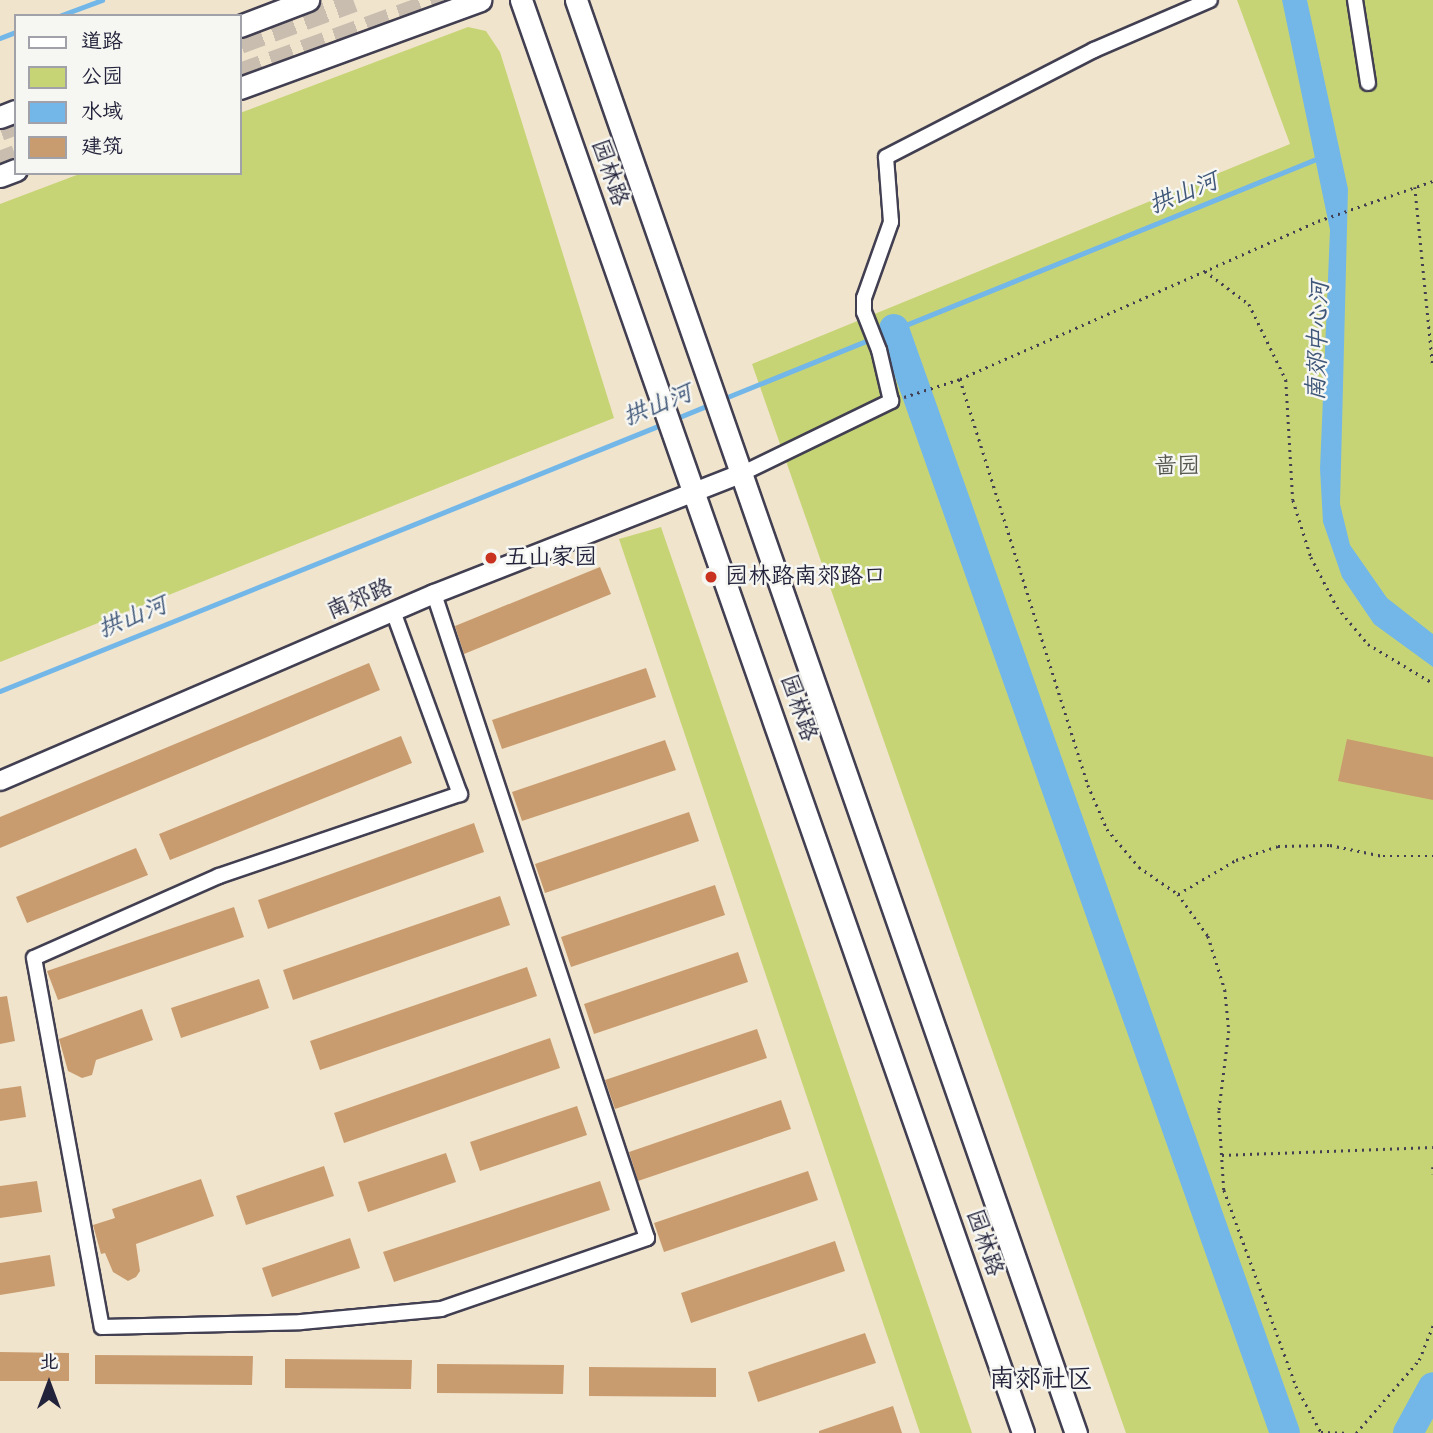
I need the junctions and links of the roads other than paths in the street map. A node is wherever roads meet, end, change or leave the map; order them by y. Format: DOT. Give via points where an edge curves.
graph roads {
  1 [pos="307,0"];
  2 [pos="480,0"];
  3 [pos="521,0"];
  4 [pos="576,0"];
  5 [pos="1210,0"];
  6 [pos="1355,0"];
  7 [pos="242,25"];
  8 [pos="1368,83"];
  9 [pos="242,87"];
  10 [pos="743,473"];
  11 [pos="693,491"];
  12 [pos="434,594"];
  13 [pos="394,614"];
  14 [pos="0,781"];
  15 [pos="1023,1433"];
  16 [pos="1076,1433"];
  1 -- 7 [label="main road"];
  2 -- 9 [label="main road"];
  3 -- 11 [label="main road, 园林路"];
  4 -- 10 [label="main road, 园林路"];
  5 -- 10 [label="street" via="1094,50 886,158 891,222 864,312 891,401"];
  6 -- 8 [label="street"];
  10 -- 11 [label="street, 南郊路"];
  10 -- 16 [label="main road, 园林路"];
  11 -- 12 [label="street, 南郊路"];
  11 -- 15 [label="main road, 园林路"];
  12 -- 13 [label="street, 南郊路"];
  12 -- 13 [label="street" via="647,1238 441,1309 301,1322 102,1327 34,958 219,876 460,794"];
  13 -- 14 [label="street, 南郊路"];
}
